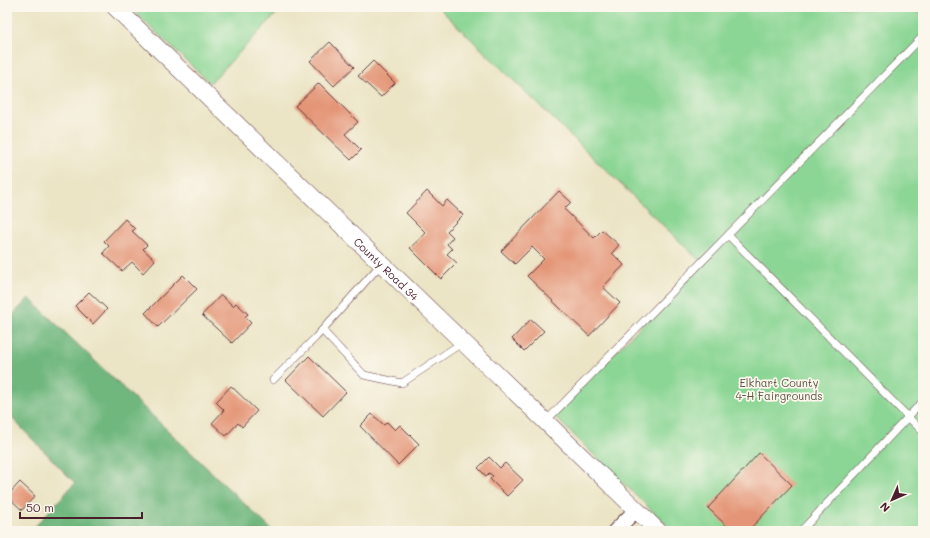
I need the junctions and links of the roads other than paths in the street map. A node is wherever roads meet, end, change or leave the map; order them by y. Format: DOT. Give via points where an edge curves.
graph roads {
  1 [pos="115,7"];
  2 [pos="917,7"];
  3 [pos="923,13"];
  4 [pos="923,36"];
  5 [pos="728,235"];
  6 [pos="382,263"];
  7 [pos="322,330"];
  8 [pos="463,342"];
  9 [pos="274,380"];
  10 [pos="923,401"];
  11 [pos="908,417"];
  12 [pos="545,421"];
  13 [pos="923,432"];
  14 [pos="636,510"];
  15 [pos="615,531"];
  16 [pos="658,531"];
  17 [pos="801,531"];
  1 -- 6 [label="street, County Road 34"];
  2 -- 3 [label="lane"];
  4 -- 5 [label="lane"];
  5 -- 11 [label="lane"];
  5 -- 12 [label="lane"];
  6 -- 7 [label="lane"];
  6 -- 8 [label="street, County Road 34"];
  7 -- 8 [label="lane" via="364,375 402,383"];
  7 -- 9 [label="lane"];
  8 -- 12 [label="street, County Road 34"];
  10 -- 11 [label="lane"];
  11 -- 13 [label="lane"];
  11 -- 17 [label="lane"];
  12 -- 14 [label="street, County Road 34"];
  14 -- 15 [label="street"];
  14 -- 16 [label="street, County Road 34"];
}
